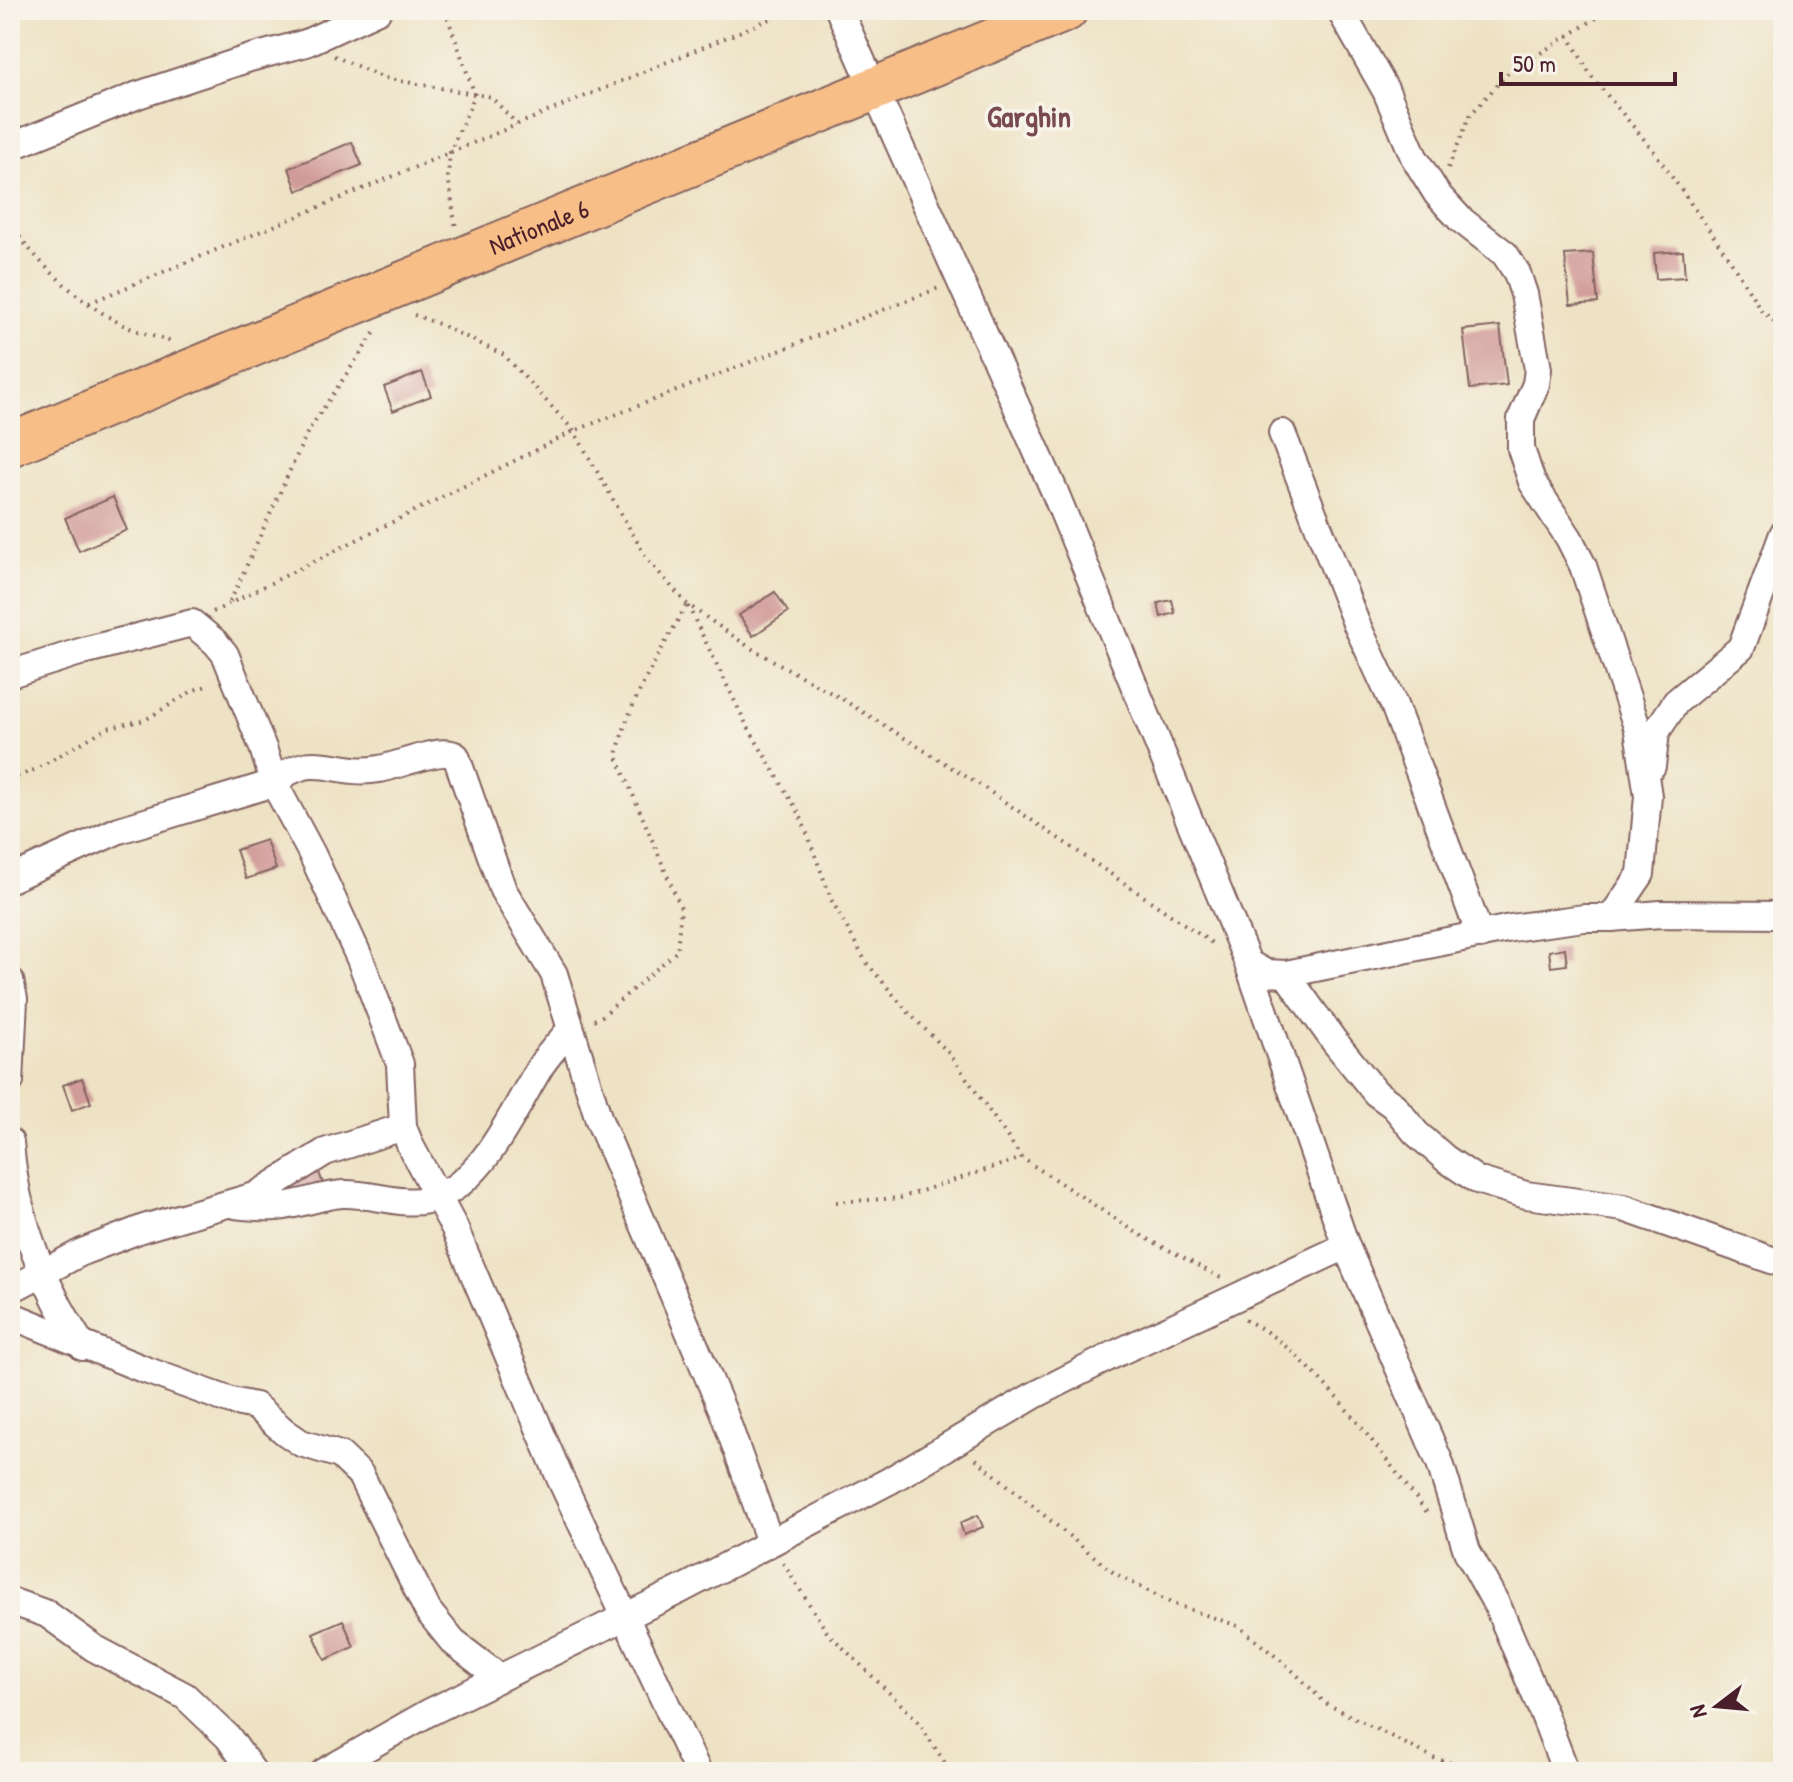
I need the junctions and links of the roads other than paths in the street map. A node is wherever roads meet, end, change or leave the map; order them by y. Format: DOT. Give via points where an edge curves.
graph roads {
  1 [pos="378,10"];
  2 [pos="839,10"];
  3 [pos="1066,10"];
  4 [pos="1340,10"];
  5 [pos="872,88"];
  6 [pos="10,147"];
  7 [pos="1282,433"];
  8 [pos="10,445"];
  9 [pos="1783,534"];
  10 [pos="10,674"];
  11 [pos="274,783"];
  12 [pos="1648,796"];
  13 [pos="10,879"];
  14 [pos="1783,915"];
  15 [pos="1611,918"];
  16 [pos="1480,935"];
  17 [pos="1248,963"];
  18 [pos="1286,974"];
  19 [pos="10,980"];
  20 [pos="569,1031"];
  21 [pos="10,1081"];
  22 [pos="403,1127"];
  23 [pos="10,1142"];
  24 [pos="438,1197"];
  25 [pos="230,1204"];
  26 [pos="1346,1246"];
  27 [pos="1783,1264"];
  28 [pos="42,1272"];
  29 [pos="10,1290"];
  30 [pos="10,1315"];
  31 [pos="83,1347"];
  32 [pos="770,1542"];
  33 [pos="10,1601"];
  34 [pos="624,1617"];
  35 [pos="499,1677"];
  36 [pos="253,1772"];
  37 [pos="324,1772"];
  38 [pos="698,1772"];
  39 [pos="1566,1772"];
  1 -- 6 [label="street" via="306,43 138,95"];
  2 -- 5 [label="street"];
  3 -- 5 [label="main road, Nationale 6"];
  4 -- 12 [label="street" via="1437,194 1505,254 1517,273 1538,369 1521,419 1521,449 1532,482 1583,566 1638,730"];
  5 -- 8 [label="main road, Nationale 6"];
  5 -- 17 [label="street" via="1054,490"];
  7 -- 16 [label="street" via="1398,716"];
  9 -- 12 [label="street" via="1741,648 1676,702 1656,732"];
  10 -- 11 [label="street" via="192,623 215,642 231,666"];
  11 -- 13 [label="street" via="119,830"];
  11 -- 20 [label="street" via="287,771 309,764 371,771 441,752 456,756 503,890 554,974"];
  11 -- 22 [label="street" via="360,959 400,1064"];
  12 -- 15 [label="street" via="1641,874"];
  14 -- 15 [label="street"];
  15 -- 16 [label="street"];
  16 -- 18 [label="street"];
  17 -- 18 [label="street" via="1266,973"];
  17 -- 26 [label="street"];
  18 -- 27 [label="street" via="1376,1093 1436,1151 1477,1180 1526,1195 1624,1208"];
  19 -- 21 [label="street"];
  20 -- 24 [label="street" via="490,1150 464,1180"];
  20 -- 32 [label="street" via="599,1120 724,1414"];
  22 -- 24 [label="street"];
  22 -- 25 [label="street" via="325,1152 265,1191"];
  23 -- 28 [label="street" via="16,1191"];
  24 -- 25 [label="street" via="404,1201 340,1194 271,1208"];
  24 -- 34 [label="street"];
  25 -- 28 [label="street" via="144,1228"];
  26 -- 32 [label="street" via="1033,1396 889,1481"];
  26 -- 39 [label="street" via="1440,1463 1467,1551 1498,1607"];
  28 -- 29 [label="street"];
  28 -- 31 [label="street"];
  30 -- 31 [label="street"];
  31 -- 35 [label="street" via="255,1406 301,1443 340,1455 360,1474 428,1611 453,1642"];
  32 -- 34 [label="street"];
  33 -- 36 [label="street" via="47,1614 94,1648 185,1696 228,1737"];
  34 -- 35 [label="street"];
  34 -- 38 [label="street"];
  35 -- 37 [label="street"];
}
